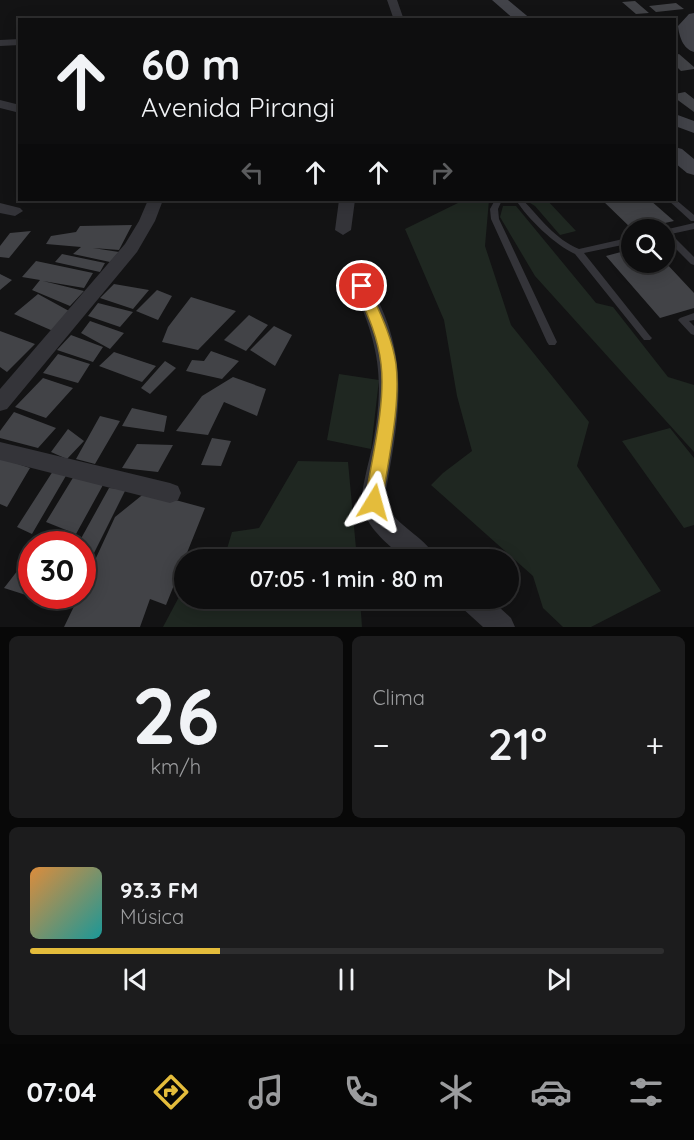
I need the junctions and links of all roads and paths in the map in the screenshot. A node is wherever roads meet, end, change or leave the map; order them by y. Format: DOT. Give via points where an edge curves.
graph roads {
  1 [pos="392,0"];
  2 [pos="499,0"];
  3 [pos="694,17"];
  4 [pos="398,18"];
  5 [pos="522,18"];
  6 [pos="18,42"];
  7 [pos="0,43"];
  8 [pos="694,47"];
  9 [pos="0,104"];
  10 [pos="18,108"];
  11 [pos="676,120"];
  12 [pos="694,127"];
  13 [pos="676,154"];
  14 [pos="694,169"];
  15 [pos="155,201"];
  16 [pos="347,201"];
  17 [pos="498,201"];
  18 [pos="520,201"];
  19 [pos="673,201"];
  20 [pos="694,219"];
  21 [pos="694,226"];
  22 [pos="343,230"];
  23 [pos="675,231"];
  24 [pos="621,242"];
  25 [pos="675,243"];
  26 [pos="578,252"];
  27 [pos="694,262"];
  28 [pos="362,286"];
  29 [pos="694,316"];
  30 [pos="694,332"];
  31 [pos="647,338"];
  32 [pos="552,342"];
  33 [pos="0,403"];
  34 [pos="0,450"];
  35 [pos="170,493"];
  36 [pos="413,549"];
  37 [pos="482,609"];
  38 [pos="502,627"];
  1 -- 4 [label="street"];
  2 -- 5 [label="main road"];
  3 -- 8 [label="main road" via="686,26"];
  6 -- 7 [label="street"];
  9 -- 10 [label="street"];
  11 -- 12 [label="main road"];
  13 -- 14 [label="main road"];
  15 -- 33 [label="street" via="131,248"];
  16 -- 22 [label="street"];
  17 -- 32 [label="lane" via="495,219"];
  18 -- 26 [label="lane" via="560,243"];
  19 -- 20 [label="lane"];
  21 -- 23 [label="lane"];
  24 -- 26 [label="lane"];
  25 -- 27 [label="lane"];
  26 -- 31 [label="lane"];
  28 -- 36 [label="street" via="384,338 389,365 375,511"];
  29 -- 30 [label="lane" via="683,320"];
  34 -- 35 [label="street"];
  37 -- 38 [label="street"];
}
